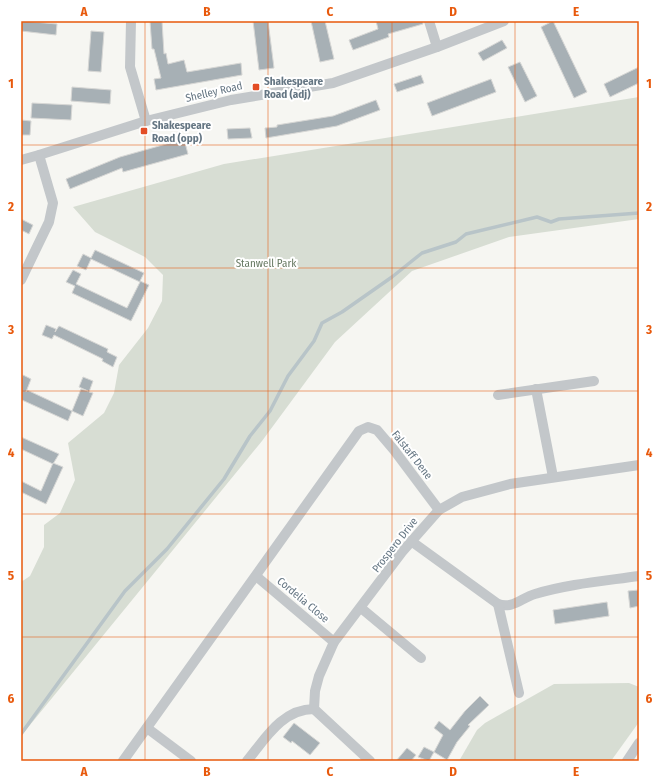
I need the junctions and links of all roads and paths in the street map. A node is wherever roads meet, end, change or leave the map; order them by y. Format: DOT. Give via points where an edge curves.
graph roads {
  1 [pos="131,21"];
  2 [pos="430,21"];
  3 [pos="504,21"];
  4 [pos="437,47"];
  5 [pos="146,121"];
  6 [pos="40,155"];
  7 [pos="21,160"];
  8 [pos="21,280"];
  9 [pos="594,381"];
  10 [pos="536,389"];
  11 [pos="498,396"];
  12 [pos="639,465"];
  13 [pos="553,478"];
  14 [pos="439,510"];
  15 [pos="411,541"];
  16 [pos="256,576"];
  17 [pos="639,576"];
  18 [pos="498,604"];
  19 [pos="361,608"];
  20 [pos="334,642"];
  21 [pos="421,658"];
  22 [pos="519,693"];
  23 [pos="314,709"];
  24 [pos="147,728"];
  25 [pos="639,743"];
  26 [pos="123,761"];
  27 [pos="191,761"];
  28 [pos="247,761"];
  29 [pos="370,761"];
  30 [pos="627,761"];
  1 -- 5 [label="street" via="130,67"];
  2 -- 4 [label="street"];
  3 -- 4 [label="street, Shelley Road"];
  4 -- 5 [label="street, Shelley Road" via="333,83 231,100"];
  5 -- 6 [label="street, Shelley Road"];
  6 -- 7 [label="street, Shelley Road"];
  6 -- 8 [label="street" via="53,203 49,222"];
  9 -- 10 [label="street"];
  10 -- 11 [label="street"];
  10 -- 13 [label="street"];
  12 -- 13 [label="street, Prospero Drive"];
  13 -- 14 [label="street, Prospero Drive" via="510,484 462,497"];
  14 -- 15 [label="street, Prospero Drive"];
  14 -- 16 [label="street, Falstaff Dene" via="377,430 368,428 359,431"];
  15 -- 18 [label="street"];
  15 -- 19 [label="street, Prospero Drive"];
  16 -- 20 [label="street, Cordelia Close"];
  16 -- 24 [label="street"];
  17 -- 18 [label="street" via="556,588 513,604"];
  18 -- 22 [label="street"];
  19 -- 20 [label="street, Prospero Drive"];
  19 -- 21 [label="street"];
  20 -- 23 [label="street, Prospero Drive" via="319,676"];
  23 -- 28 [label="street" via="306,709 281,720"];
  23 -- 29 [label="street"];
  24 -- 26 [label="street"];
  24 -- 27 [label="street"];
  25 -- 30 [label="street"];
}
